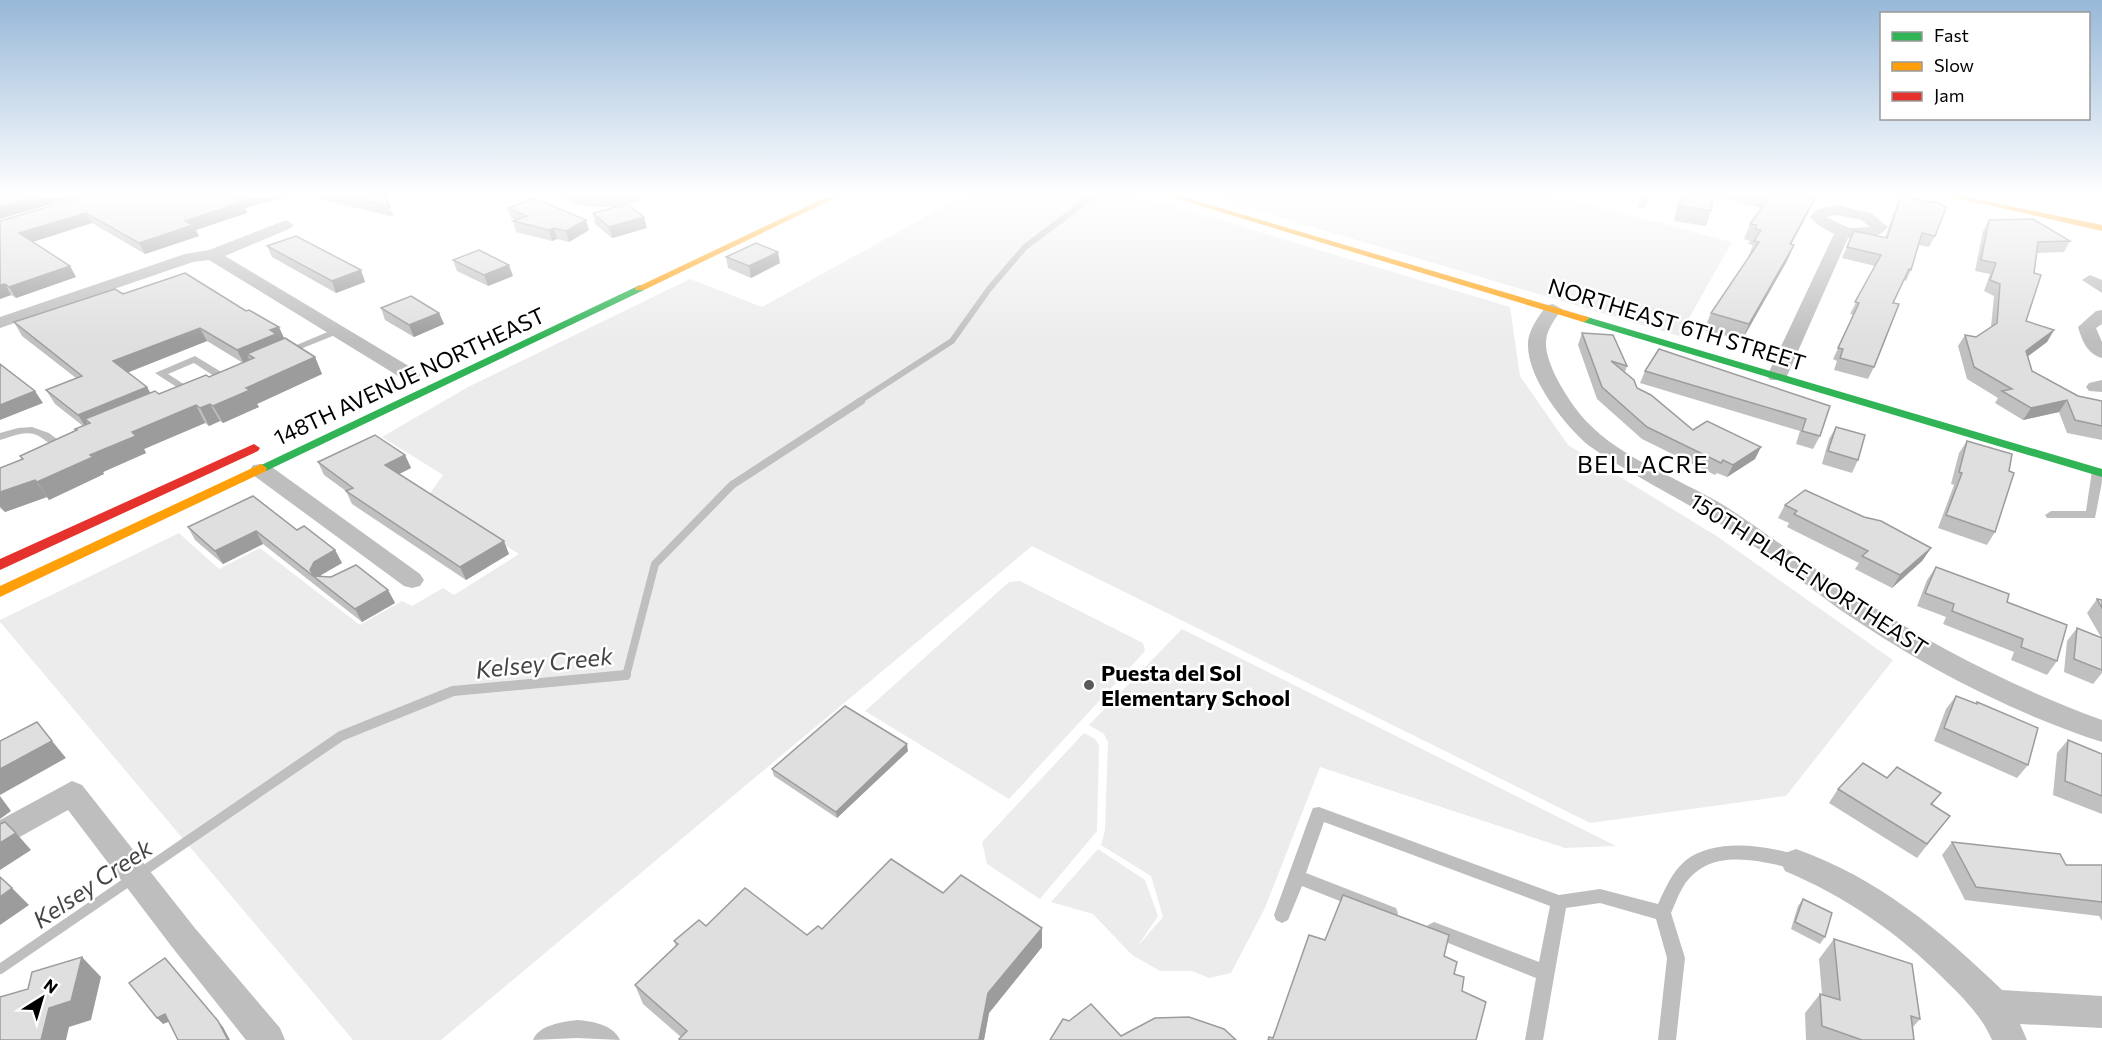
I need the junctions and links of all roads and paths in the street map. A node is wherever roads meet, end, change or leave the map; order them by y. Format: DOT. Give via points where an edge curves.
graph roads {
  1 [pos="238,245"];
  2 [pos="732,245"];
  3 [pos="1338,245"];
  4 [pos="1838,245"];
  5 [pos="212,255"];
  6 [pos="1553,309"];
  7 [pos="2102,315"];
  8 [pos="0,323"];
  9 [pos="337,331"];
  10 [pos="2102,352"];
  11 [pos="278,355"];
  12 [pos="235,374"];
  13 [pos="410,375"];
  14 [pos="1777,376"];
  15 [pos="224,378"];
  16 [pos="198,389"];
  17 [pos="179,397"];
  18 [pos="0,436"];
  19 [pos="60,446"];
  20 [pos="261,470"];
  21 [pos="2100,472"];
  22 [pos="200,498"];
  23 [pos="2051,514"];
  24 [pos="0,565"];
  25 [pos="412,580"];
  26 [pos="0,592"];
  27 [pos="2102,731"];
  28 [pos="0,835"];
  29 [pos="1796,861"];
  30 [pos="1297,877"];
  31 [pos="1559,902"];
  32 [pos="1663,913"];
  33 [pos="1282,915"];
  34 [pos="1546,973"];
  35 [pos="1994,1006"];
  36 [pos="2102,1012"];
  37 [pos="268,1040"];
  38 [pos="542,1040"];
  39 [pos="611,1040"];
  40 [pos="1534,1040"];
  41 [pos="1667,1040"];
  42 [pos="2010,1040"];
  1 -- 5 [label="street"];
  2 -- 20 [label="main road, 148TH AVENUE NORTHEAST"];
  3 -- 6 [label="main road, NORTHEAST 6TH STREET"];
  4 -- 14 [label="street"];
  5 -- 8 [label="street" via="191,257"];
  5 -- 9 [label="street"];
  6 -- 14 [label="main road, NORTHEAST 6TH STREET"];
  6 -- 27 [label="street, 150TH PLACE NORTHEAST" via="1543,322 1537,345 1567,412 1588,433 1621,457 1768,544 1901,636 1987,683"];
  7 -- 10 [label="street" via="2087,327 2091,341"];
  9 -- 11 [label="lane"];
  9 -- 13 [label="street"];
  12 -- 15 [label="lane"];
  14 -- 21 [label="main road, NORTHEAST 6TH STREET"];
  15 -- 16 [label="lane"];
  15 -- 16 [label="lane" via="195,359 160,373"];
  16 -- 17 [label="lane"];
  18 -- 19 [label="lane" via="19,430 44,432"];
  20 -- 22 [label="main road, 148TH AVENUE NORTHEAST"];
  20 -- 25 [label="street" via="369,561"];
  21 -- 23 [label="lane" via="2091,515"];
  22 -- 24 [label="main road, 148TH AVENUE NORTHEAST" via="194,493 195,486 271,441"];
  22 -- 26 [label="main road, 148TH AVENUE NORTHEAST"];
  28 -- 37 [label="street" via="72,793"];
  29 -- 32 [label="lane" via="1734,851 1705,856 1680,878"];
  29 -- 35 [label="street" via="1832,875 1900,916"];
  30 -- 31 [label="lane" via="1319,813"];
  30 -- 33 [label="lane"];
  30 -- 34 [label="lane"];
  31 -- 32 [label="lane" via="1600,896"];
  31 -- 34 [label="lane"];
  32 -- 41 [label="lane" via="1676,958"];
  34 -- 40 [label="lane"];
  35 -- 36 [label="street"];
  35 -- 42 [label="street"];
  38 -- 39 [label="lane" via="566,1030 586,1029"];
}
